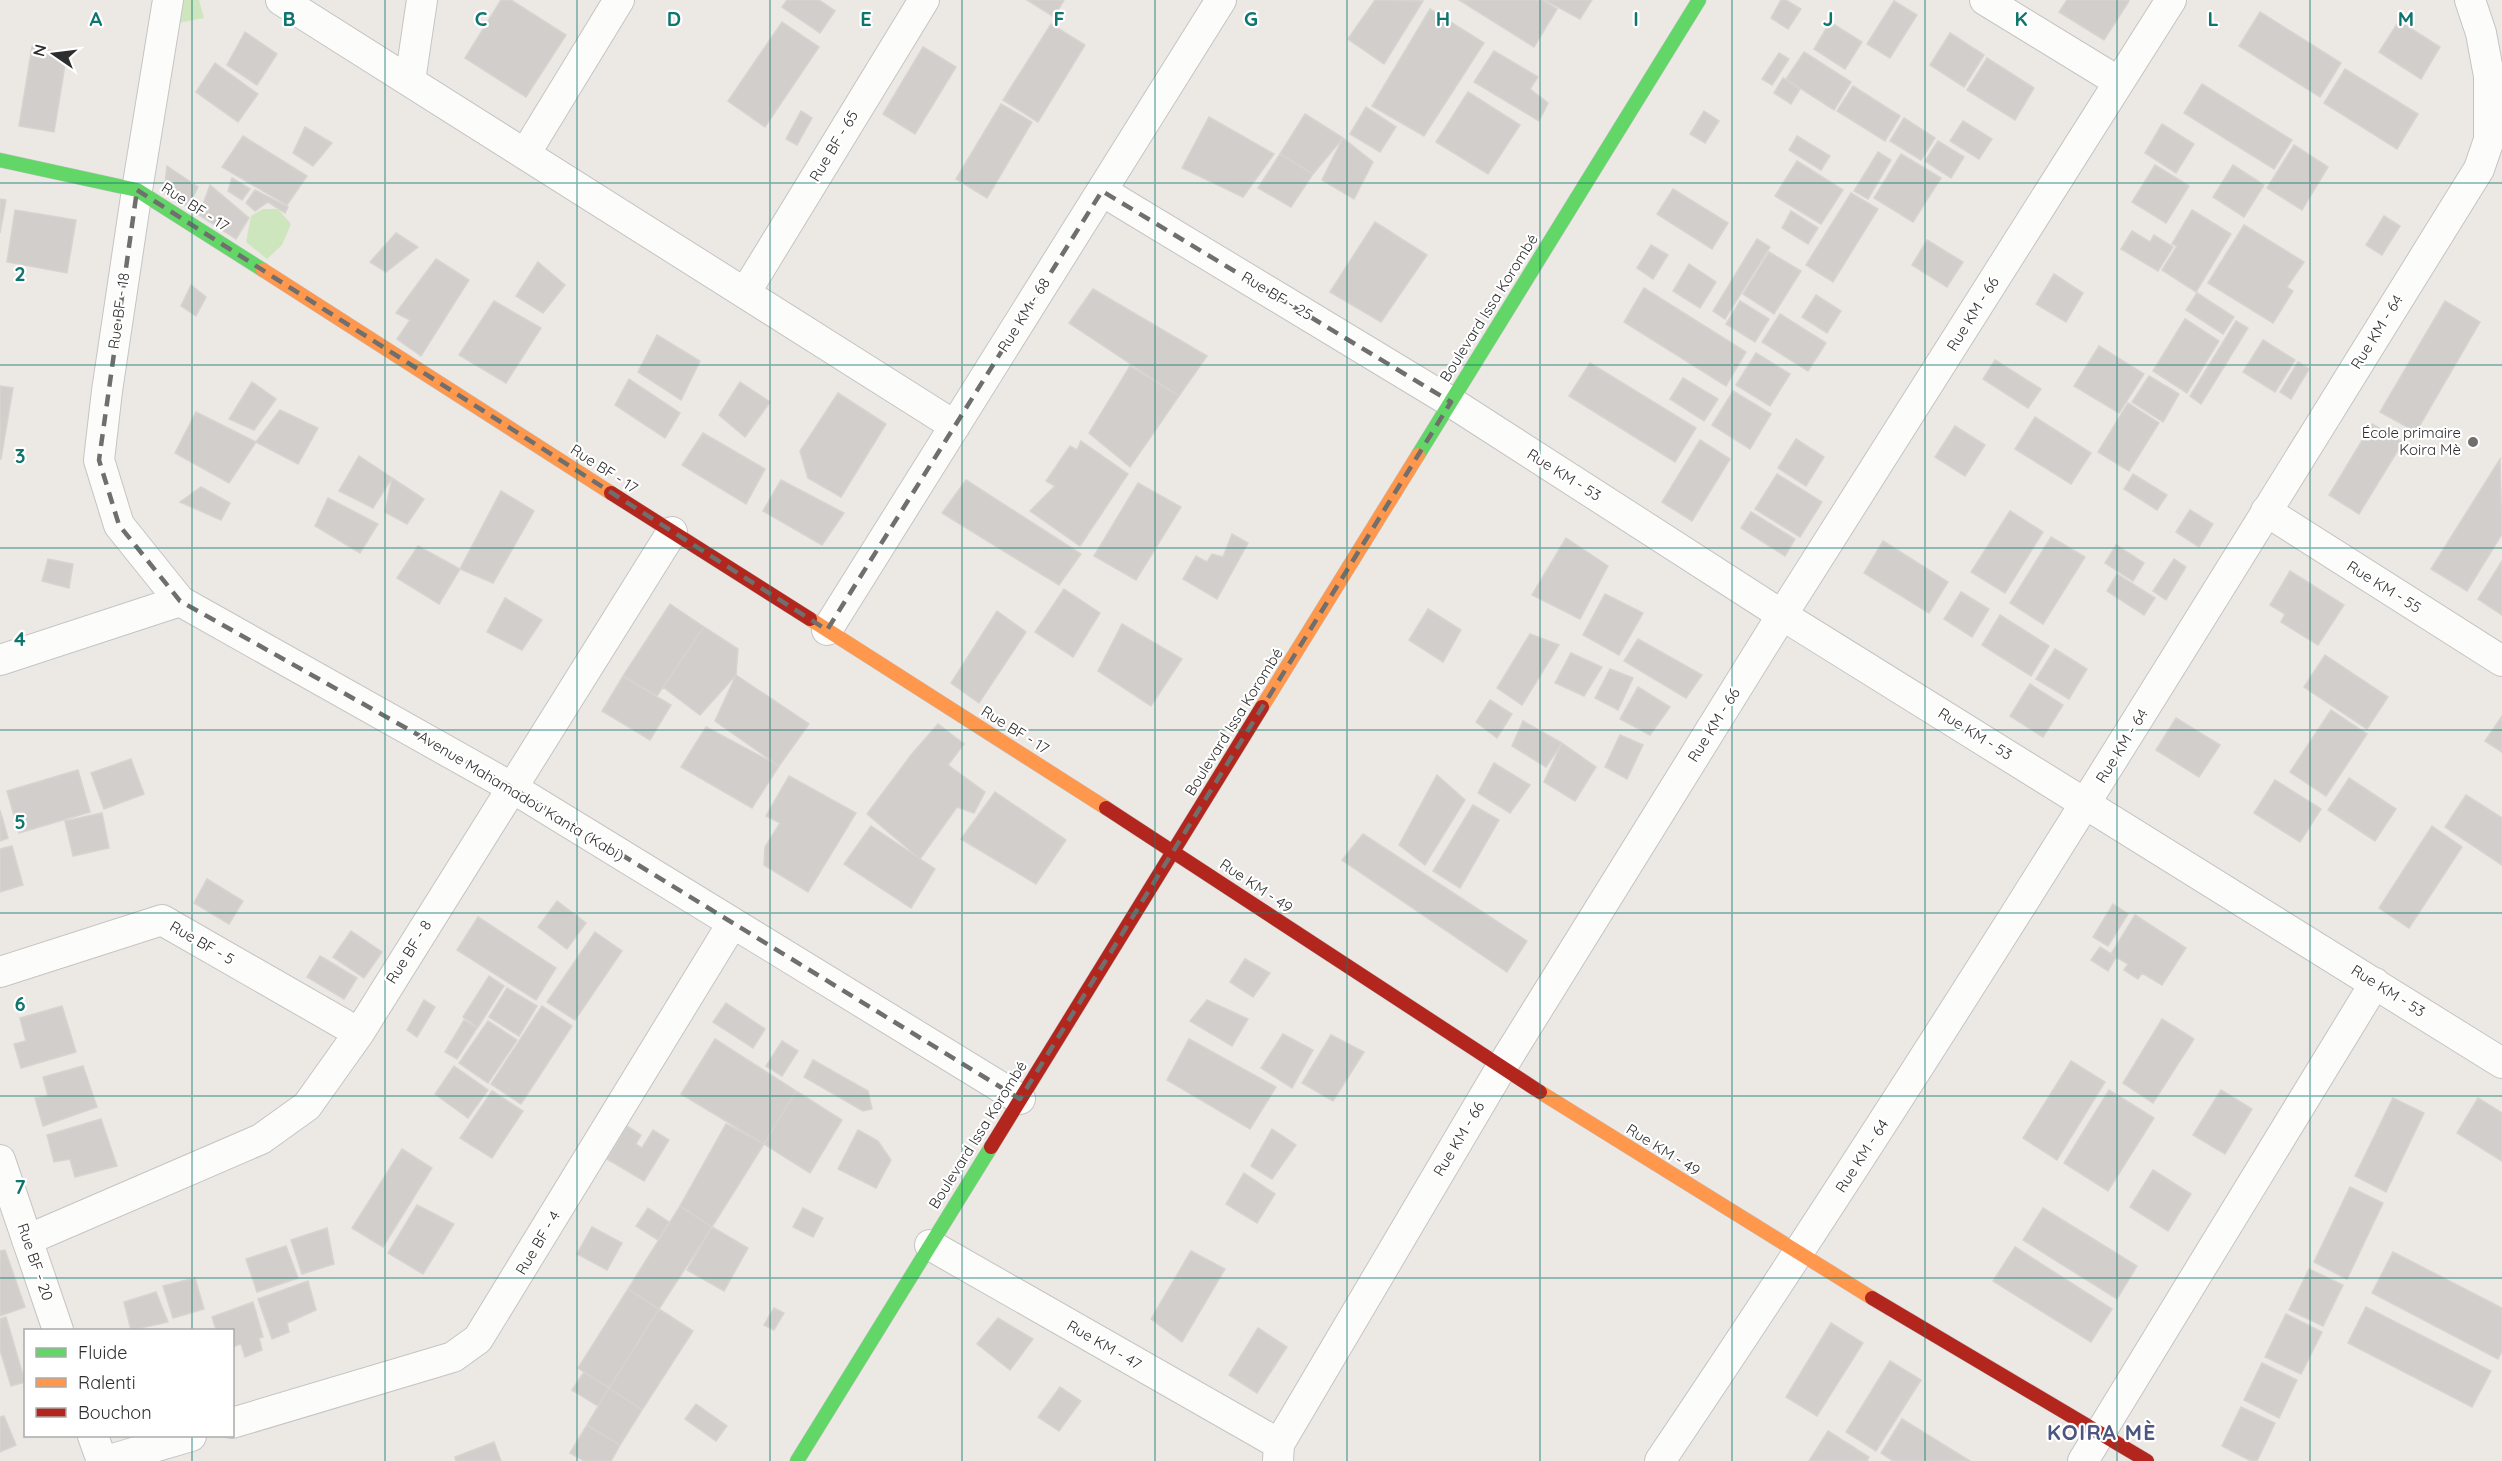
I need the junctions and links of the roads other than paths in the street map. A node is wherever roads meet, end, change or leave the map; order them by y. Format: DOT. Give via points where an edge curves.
graph roads {
  1 [pos="168,0"];
  2 [pos="281,0"];
  3 [pos="422,0"];
  4 [pos="619,0"];
  5 [pos="924,0"];
  6 [pos="1221,0"];
  7 [pos="1699,0"];
  8 [pos="1985,0"];
  9 [pos="2170,0"];
  10 [pos="2470,0"];
  11 [pos="410,81"];
  12 [pos="2119,82"];
  13 [pos="2495,144"];
  14 [pos="525,154"];
  15 [pos="0,160"];
  16 [pos="137,190"];
  17 [pos="1102,191"];
  18 [pos="745,293"];
  19 [pos="1450,402"];
  20 [pos="955,426"];
  21 [pos="2266,512"];
  22 [pos="672,532"];
  23 [pos="180,601"];
  24 [pos="1782,615"];
  25 [pos="827,630"];
  26 [pos="0,660"];
  27 [pos="2502,661"];
  28 [pos="511,787"];
  29 [pos="2087,803"];
  30 [pos="1173,851"];
  31 [pos="732,924"];
  32 [pos="0,972"];
  33 [pos="2375,984"];
  34 [pos="359,1033"];
  35 [pos="2502,1063"];
  36 [pos="1501,1068"];
  37 [pos="1020,1099"];
  38 [pos="0,1160"];
  39 [pos="27,1240"];
  40 [pos="930,1245"];
  41 [pos="1799,1255"];
  42 [pos="58,1329"];
  43 [pos="234,1422"];
  44 [pos="2102,1433"];
  45 [pos="93,1437"];
  46 [pos="188,1437"];
  47 [pos="1278,1452"];
  48 [pos="104,1461"];
  49 [pos="796,1461"];
  50 [pos="1660,1461"];
  51 [pos="2083,1461"];
  52 [pos="2146,1461"];
  1 -- 16 [label="street, Rue BF - 18"];
  2 -- 11 [label="street"];
  3 -- 11 [label="street"];
  4 -- 14 [label="street"];
  5 -- 18 [label="street, Rue BF - 65"];
  6 -- 17 [label="street, Rue KM - 68"];
  7 -- 19 [label="street, Boulevard Issa Korombé"];
  8 -- 12 [label="street"];
  9 -- 12 [label="street, Rue KM - 66"];
  10 -- 13 [label="street, Rue KM - 64" via="2489,76"];
  11 -- 14 [label="street"];
  12 -- 24 [label="street, Rue KM - 66"];
  13 -- 21 [label="street, Rue KM - 64"];
  14 -- 18 [label="street"];
  15 -- 16 [label="street, Rue BF - 17"];
  16 -- 22 [label="street, Rue BF - 17"];
  16 -- 23 [label="street, Rue BF - 18" via="99,460 119,525"];
  17 -- 19 [label="street, Rue BF - 25"];
  17 -- 20 [label="street, Rue KM - 68"];
  18 -- 20 [label="street"];
  19 -- 24 [label="street, Rue KM - 53"];
  19 -- 30 [label="street, Boulevard Issa Korombé"];
  20 -- 25 [label="street, Rue KM - 68"];
  21 -- 27 [label="street, Rue KM - 55"];
  21 -- 29 [label="street, Rue KM - 64"];
  22 -- 25 [label="street, Rue BF - 17"];
  22 -- 28 [label="street, Rue BF - 8"];
  23 -- 26 [label="street"];
  23 -- 28 [label="street, Avenue Mahamadou Kanta (Kabi)"];
  24 -- 29 [label="street, Rue KM - 53"];
  24 -- 36 [label="street, Rue KM - 66"];
  25 -- 30 [label="street, Rue BF - 17"];
  28 -- 31 [label="street, Avenue Mahamadou Kanta (Kabi)"];
  28 -- 34 [label="street, Rue BF - 8"];
  29 -- 33 [label="street, Rue KM - 53"];
  29 -- 41 [label="street, Rue KM - 64"];
  30 -- 36 [label="street, Rue KM - 49"];
  30 -- 37 [label="street, Boulevard Issa Korombé"];
  31 -- 37 [label="street, Avenue Mahamadou Kanta (Kabi)"];
  31 -- 43 [label="street, Rue BF - 4" via="478,1339 453,1357"];
  32 -- 34 [label="street, Rue BF - 5" via="162,920"];
  33 -- 35 [label="street, Rue KM - 53"];
  33 -- 44 [label="street"];
  34 -- 39 [label="street, Rue BF - 8" via="307,1106 261,1139"];
  36 -- 41 [label="street, Rue KM - 49"];
  36 -- 47 [label="street, Rue KM - 66"];
  37 -- 40 [label="street, Boulevard Issa Korombé"];
  38 -- 39 [label="street, Rue BF - 20"];
  39 -- 42 [label="street, Rue BF - 20"];
  40 -- 47 [label="street, Rue KM - 47"];
  40 -- 49 [label="street, Boulevard Issa Korombé"];
  41 -- 44 [label="street, Rue KM - 49"];
  41 -- 50 [label="street, Rue KM - 64"];
  44 -- 51 [label="street"];
  44 -- 52 [label="street, Rue KM - 49"];
  45 -- 48 [label="street"];
  46 -- 48 [label="street"];
}
